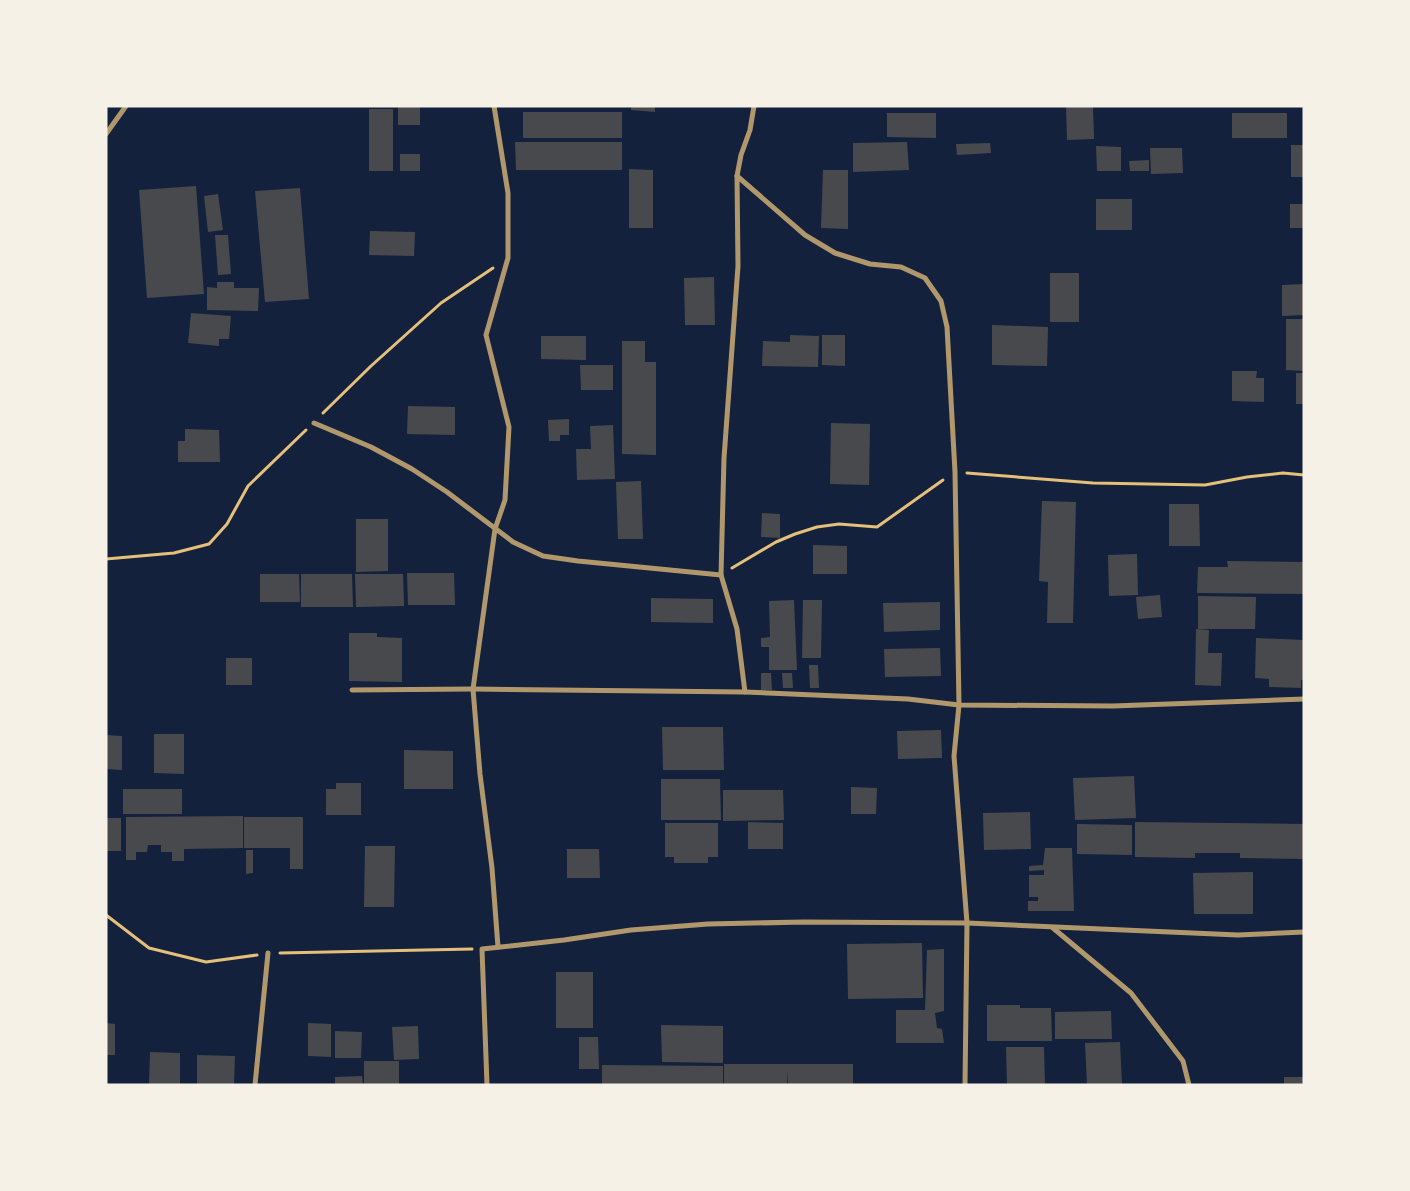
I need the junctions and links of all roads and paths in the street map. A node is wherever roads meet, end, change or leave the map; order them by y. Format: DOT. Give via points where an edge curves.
graph roads {
  1 [pos="126,106"];
  2 [pos="494,106"];
  3 [pos="754,106"];
  4 [pos="106,134"];
  5 [pos="737,176"];
  6 [pos="314,423"];
  7 [pos="955,472"];
  8 [pos="1304,475"];
  9 [pos="495,529"];
  10 [pos="721,575"];
  11 [pos="473,689"];
  12 [pos="352,690"];
  13 [pos="745,692"];
  14 [pos="1304,699"];
  15 [pos="959,705"];
  16 [pos="106,915"];
  17 [pos="967,923"];
  18 [pos="1052,927"];
  19 [pos="1304,932"];
  20 [pos="498,947"];
  21 [pos="482,948"];
  22 [pos="268,953"];
  23 [pos="255,1085"];
  24 [pos="487,1085"];
  25 [pos="965,1085"];
  26 [pos="1189,1085"];
  1 -- 4 [label="street"];
  2 -- 9 [label="street" via="508,193 508,258 486,335 509,427 505,500"];
  3 -- 5 [label="street"];
  5 -- 7 [label="street" via="805,235 835,254 870,264 901,266 926,278 941,301 947,327"];
  5 -- 10 [label="street" via="738,266 724,458"];
  6 -- 9 [label="street" via="412,469"];
  7 -- 8 [label="path" via="1093,482 1204,485 1284,473"];
  7 -- 10 [label="path" via="877,527 839,524 817,527 776,542"];
  7 -- 15 [label="street"];
  9 -- 10 [label="street" via="513,542 543,556"];
  9 -- 11 [label="street"];
  10 -- 13 [label="street" via="737,629"];
  11 -- 12 [label="street"];
  11 -- 13 [label="street"];
  11 -- 20 [label="street"];
  13 -- 15 [label="street" via="908,699"];
  14 -- 15 [label="street" via="1113,706"];
  15 -- 17 [label="street" via="954,756"];
  16 -- 22 [label="path" via="149,948 206,962"];
  17 -- 18 [label="street"];
  17 -- 20 [label="street" via="708,924"];
  17 -- 25 [label="street"];
  18 -- 19 [label="street" via="1238,935"];
  18 -- 26 [label="street" via="1131,993 1183,1061"];
  20 -- 21 [label="street"];
  21 -- 22 [label="path"];
  21 -- 24 [label="street"];
  22 -- 23 [label="street"];
}
